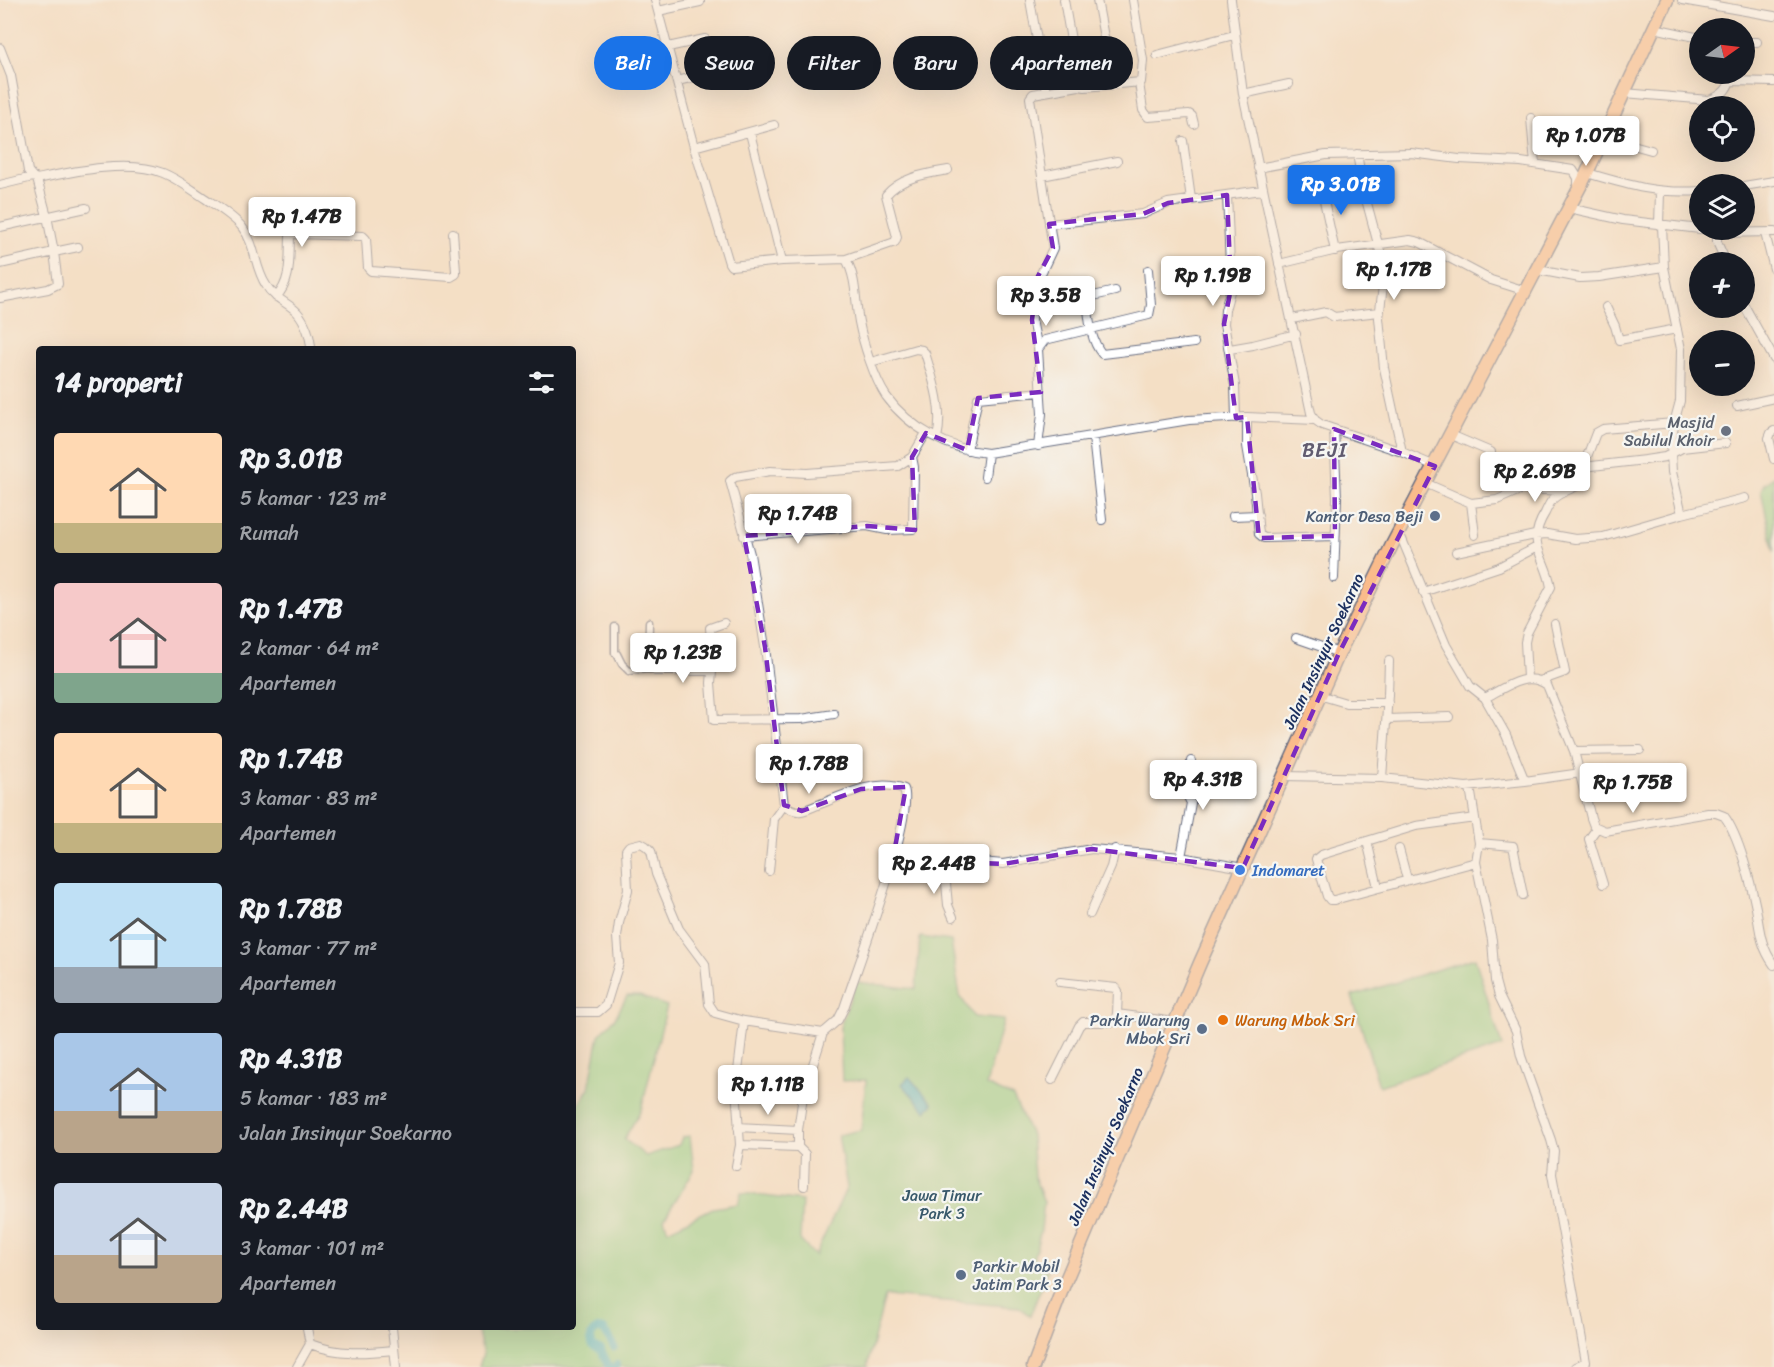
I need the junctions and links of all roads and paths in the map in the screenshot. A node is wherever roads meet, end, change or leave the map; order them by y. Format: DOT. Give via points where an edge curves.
graph roads {
  1 [pos="655,0"];
  2 [pos="1030,0"];
  3 [pos="1064,0"];
  4 [pos="1096,0"];
  5 [pos="1133,0"];
  6 [pos="1231,0"];
  7 [pos="1667,0"];
  8 [pos="1682,0"];
  9 [pos="700,2"];
  10 [pos="658,11"];
  11 [pos="1774,16"];
  12 [pos="1654,28"];
  13 [pos="1234,35"];
  14 [pos="665,36"];
  15 [pos="1070,36"];
  16 [pos="1103,36"];
  17 [pos="1689,36"];
  18 [pos="0,48"];
  19 [pos="1157,56"];
  20 [pos="672,62"];
  21 [pos="684,79"];
  22 [pos="1755,80"];
  23 [pos="677,81"];
  24 [pos="1774,82"];
  25 [pos="1133,83"];
  26 [pos="1139,83"];
  27 [pos="1288,84"];
  28 [pos="1727,84"];
  29 [pos="1053,90"];
  30 [pos="1046,91"];
  31 [pos="1624,93"];
  32 [pos="1243,94"];
  33 [pos="1531,118"];
  34 [pos="1194,124"];
  35 [pos="774,125"];
  36 [pos="750,133"];
  37 [pos="1604,138"];
  38 [pos="1183,141"];
  39 [pos="694,147"];
  40 [pos="1651,150"];
  41 [pos="1357,154"];
  42 [pos="1117,161"];
  43 [pos="1535,164"];
  44 [pos="1258,168"];
  45 [pos="948,170"];
  46 [pos="1587,173"];
  47 [pos="1042,176"];
  48 [pos="35,178"];
  49 [pos="1774,181"];
  50 [pos="1755,184"];
  51 [pos="0,185"];
  52 [pos="1321,188"];
  53 [pos="1262,190"];
  54 [pos="1578,190"];
  55 [pos="1689,191"];
  56 [pos="1660,192"];
  57 [pos="1227,195"];
  58 [pos="1191,199"];
  59 [pos="86,208"];
  60 [pos="1569,208"];
  61 [pos="47,216"];
  62 [pos="1049,224"];
  63 [pos="1660,226"];
  64 [pos="0,227"];
  65 [pos="1689,228"];
  66 [pos="1774,232"];
  67 [pos="453,233"];
  68 [pos="1755,233"];
  69 [pos="1765,233"];
  70 [pos="1379,245"];
  71 [pos="78,247"];
  72 [pos="1335,250"];
  73 [pos="54,252"];
  74 [pos="846,259"];
  75 [pos="782,261"];
  76 [pos="0,264"];
  77 [pos="1279,264"];
  78 [pos="1664,267"];
  79 [pos="1774,269"];
  80 [pos="1148,270"];
  81 [pos="1538,270"];
  82 [pos="1114,291"];
  83 [pos="1526,291"];
  84 [pos="276,297"];
  85 [pos="0,298"];
  86 [pos="1605,307"];
  87 [pos="1379,312"];
  88 [pos="1751,318"];
  89 [pos="1292,319"];
  90 [pos="1091,329"];
  91 [pos="1677,329"];
  92 [pos="1296,334"];
  93 [pos="1194,343"];
  94 [pos="310,346"];
  95 [pos="1038,349"];
  96 [pos="1230,349"];
  97 [pos="1774,359"];
  98 [pos="871,362"];
  99 [pos="1041,392"];
  100 [pos="1774,398"];
  101 [pos="1737,406"];
  102 [pos="1236,417"];
  103 [pos="1247,417"];
  104 [pos="1315,420"];
  105 [pos="1674,423"];
  106 [pos="1334,429"];
  107 [pos="1774,431"];
  108 [pos="926,433"];
  109 [pos="1451,435"];
  110 [pos="1093,437"];
  111 [pos="937,438"];
  112 [pos="1726,443"];
  113 [pos="1038,446"];
  114 [pos="968,450"];
  115 [pos="1402,452"];
  116 [pos="988,453"];
  117 [pos="1671,453"];
  118 [pos="912,457"];
  119 [pos="1774,459"];
  120 [pos="1435,466"];
  121 [pos="1583,467"];
  122 [pos="985,477"];
  123 [pos="1490,479"];
  124 [pos="1425,483"];
  125 [pos="1563,491"];
  126 [pos="1745,498"];
  127 [pos="1471,502"];
  128 [pos="1682,514"];
  129 [pos="1258,515"];
  130 [pos="1233,516"];
  131 [pos="1102,520"];
  132 [pos="1399,532"];
  133 [pos="1474,535"];
  134 [pos="1535,535"];
  135 [pos="744,536"];
  136 [pos="1335,536"];
  137 [pos="1538,547"];
  138 [pos="1456,552"];
  139 [pos="1334,578"];
  140 [pos="1423,592"];
  141 [pos="649,622"];
  142 [pos="724,623"];
  143 [pos="1556,624"];
  144 [pos="615,627"];
  145 [pos="1296,638"];
  146 [pos="1339,652"];
  147 [pos="1389,661"];
  148 [pos="651,670"];
  149 [pos="712,671"];
  150 [pos="1527,678"];
  151 [pos="1540,681"];
  152 [pos="1319,696"];
  153 [pos="1485,698"];
  154 [pos="1388,703"];
  155 [pos="834,714"];
  156 [pos="1449,717"];
  157 [pos="775,719"];
  158 [pos="1387,719"];
  159 [pos="1640,750"];
  160 [pos="1574,751"];
  161 [pos="1191,761"];
  162 [pos="1581,772"];
  163 [pos="1285,776"];
  164 [pos="1382,777"];
  165 [pos="1525,781"];
  166 [pos="1470,787"];
  167 [pos="784,805"];
  168 [pos="1475,818"];
  169 [pos="1597,828"];
  170 [pos="1367,841"];
  171 [pos="1479,843"];
  172 [pos="1115,849"];
  173 [pos="1400,849"];
  174 [pos="1181,857"];
  175 [pos="893,859"];
  176 [pos="944,862"];
  177 [pos="1476,862"];
  178 [pos="1243,868"];
  179 [pos="769,871"];
  180 [pos="1407,879"];
  181 [pos="1603,884"];
  182 [pos="1378,887"];
  183 [pos="1523,895"];
  184 [pos="1090,914"];
  185 [pos="953,917"];
  186 [pos="1774,965"];
  187 [pos="1060,982"];
  188 [pos="576,1012"];
  189 [pos="1117,1014"];
  190 [pos="744,1021"];
  191 [pos="1175,1022"];
  192 [pos="823,1033"];
  193 [pos="1052,1080"];
  194 [pos="738,1127"];
  195 [pos="798,1130"];
  196 [pos="740,1145"];
  197 [pos="798,1148"];
  198 [pos="736,1166"];
  199 [pos="804,1186"];
  200 [pos="307,1330"];
  201 [pos="392,1330"];
  202 [pos="310,1344"];
  203 [pos="394,1350"];
  204 [pos="297,1367"];
  205 [pos="396,1367"];
  206 [pos="1033,1367"];
  207 [pos="1575,1367"];
  1 -- 10 [label="street"];
  2 -- 30 [label="street"];
  3 -- 15 [label="street"];
  4 -- 16 [label="street"];
  5 -- 26 [label="street" via="1143,60"];
  6 -- 13 [label="street"];
  7 -- 12 [label="main road, Jalan Insinyur Soekarno"];
  8 -- 11 [label="street"];
  9 -- 10 [label="street"];
  10 -- 14 [label="street"];
  12 -- 17 [label="street"];
  12 -- 31 [label="main road, Jalan Insinyur Soekarno"];
  13 -- 19 [label="street"];
  13 -- 32 [label="street"];
  18 -- 48 [label="street" via="11,76 28,171"];
  20 -- 23 [label="street"];
  21 -- 23 [label="street"];
  22 -- 24 [label="street"];
  23 -- 39 [label="street"];
  25 -- 26 [label="street"];
  26 -- 34 [label="street" via="1143,110 1148,117 1189,114"];
  27 -- 32 [label="street"];
  28 -- 31 [label="street" via="1721,96 1710,100"];
  29 -- 30 [label="street"];
  30 -- 47 [label="street" via="1030,98"];
  31 -- 37 [label="main road, Jalan Insinyur Soekarno"];
  32 -- 44 [label="street"];
  33 -- 43 [label="street"];
  35 -- 36 [label="street"];
  36 -- 39 [label="street"];
  36 -- 75 [label="street"];
  37 -- 40 [label="street"];
  37 -- 46 [label="main road, Jalan Insinyur Soekarno"];
  38 -- 58 [label="street"];
  39 -- 75 [label="street" via="731,266"];
  41 -- 43 [label="street" via="1411,153"];
  41 -- 44 [label="street" via="1326,155"];
  41 -- 70 [label="street"];
  42 -- 47 [label="street"];
  43 -- 54 [label="street" via="1573,170"];
  44 -- 53 [label="street"];
  45 -- 74 [label="street" via="899,182 888,191 895,242"];
  46 -- 54 [label="main road, Jalan Insinyur Soekarno"];
  46 -- 56 [label="street"];
  47 -- 62 [label="street"];
  48 -- 51 [label="street"];
  48 -- 61 [label="street"];
  48 -- 84 [label="street" via="89,169 161,172 241,226 250,239 260,275"];
  49 -- 50 [label="street"];
  52 -- 72 [label="street"];
  53 -- 57 [label="street"];
  53 -- 77 [label="street"];
  54 -- 60 [label="main road, Jalan Insinyur Soekarno"];
  55 -- 56 [label="street"];
  56 -- 63 [label="street"];
  57 -- 58 [label="street"];
  57 -- 96 [label="street" via="1231,288 1224,324"];
  58 -- 62 [label="street" via="1168,203 1143,214"];
  59 -- 61 [label="street"];
  60 -- 63 [label="street"];
  60 -- 81 [label="main road, Jalan Insinyur Soekarno"];
  61 -- 64 [label="street"];
  61 -- 73 [label="street"];
  62 -- 95 [label="street" via="1053,248 1035,286 1032,320"];
  63 -- 65 [label="street"];
  63 -- 78 [label="street"];
  66 -- 69 [label="street"];
  67 -- 84 [label="street" via="456,274 451,277 371,271 364,236 295,233 290,237 287,280"];
  68 -- 69 [label="street"];
  69 -- 79 [label="street"];
  70 -- 72 [label="street"];
  70 -- 83 [label="street" via="1401,240 1419,242 1491,280"];
  70 -- 87 [label="street" via="1386,273"];
  71 -- 73 [label="street"];
  72 -- 77 [label="street"];
  73 -- 76 [label="street"];
  73 -- 85 [label="street" via="58,285"];
  74 -- 75 [label="street"];
  74 -- 98 [label="street"];
  77 -- 89 [label="street"];
  78 -- 81 [label="street" via="1599,278"];
  78 -- 91 [label="street"];
  80 -- 90 [label="street" via="1149,315"];
  81 -- 83 [label="main road, Jalan Insinyur Soekarno"];
  82 -- 90 [label="street" via="1087,300"];
  83 -- 109 [label="main road, Jalan Insinyur Soekarno"];
  84 -- 94 [label="street" via="297,312"];
  86 -- 91 [label="street" via="1619,340"];
  87 -- 89 [label="street" via="1335,317 1326,312"];
  87 -- 115 [label="street" via="1384,368"];
  88 -- 97 [label="street"];
  89 -- 92 [label="street"];
  90 -- 93 [label="street" via="1102,354"];
  90 -- 95 [label="street" via="1045,340"];
  91 -- 105 [label="street" via="1681,350 1680,401"];
  92 -- 96 [label="street"];
  92 -- 104 [label="street"];
  95 -- 99 [label="street"];
  96 -- 102 [label="street"];
  98 -- 108 [label="street" via="886,395"];
  98 -- 111 [label="street" via="916,349 925,353 935,383"];
  99 -- 113 [label="street"];
  99 -- 114 [label="street" via="978,398"];
  100 -- 101 [label="street"];
  102 -- 103 [label="street"];
  102 -- 110 [label="street" via="1189,420"];
  103 -- 104 [label="street"];
  103 -- 129 [label="street" via="1248,456"];
  104 -- 106 [label="street"];
  105 -- 117 [label="street"];
  105 -- 121 [label="street" via="1602,429 1596,433"];
  106 -- 115 [label="street"];
  106 -- 136 [label="street"];
  107 -- 119 [label="street" via="1769,438"];
  108 -- 111 [label="street"];
  108 -- 118 [label="street"];
  109 -- 120 [label="main road, Jalan Insinyur Soekarno"];
  109 -- 123 [label="street" via="1491,452"];
  110 -- 113 [label="street"];
  110 -- 131 [label="street"];
  111 -- 114 [label="street"];
  112 -- 117 [label="street"];
  113 -- 116 [label="street"];
  114 -- 116 [label="street"];
  115 -- 120 [label="street"];
  116 -- 122 [label="street"];
  117 -- 121 [label="street"];
  117 -- 128 [label="street"];
  118 -- 135 [label="street" via="913,529 867,526"];
  118 -- 135 [label="street" via="887,468 770,471 735,477 730,485"];
  120 -- 124 [label="main road, Jalan Insinyur Soekarno"];
  121 -- 125 [label="street" via="1584,482"];
  124 -- 127 [label="street"];
  124 -- 132 [label="main road, Jalan Insinyur Soekarno"];
  125 -- 127 [label="street" via="1522,489 1497,500"];
  125 -- 134 [label="street" via="1552,500"];
  126 -- 128 [label="street"];
  127 -- 133 [label="street"];
  128 -- 134 [label="street" via="1603,537"];
  129 -- 130 [label="street"];
  129 -- 136 [label="street" via="1259,534 1264,537"];
  132 -- 140 [label="street"];
  132 -- 146 [label="main road, Jalan Insinyur Soekarno"];
  134 -- 137 [label="street"];
  134 -- 138 [label="street"];
  135 -- 157 [label="street"];
  136 -- 139 [label="street"];
  137 -- 140 [label="street" via="1499,567"];
  137 -- 150 [label="street" via="1551,587 1527,633"];
  140 -- 153 [label="street" via="1446,645 1470,686"];
  141 -- 148 [label="street"];
  142 -- 149 [label="street" via="710,628"];
  143 -- 151 [label="street" via="1565,672"];
  144 -- 148 [label="street" via="615,653 623,667 629,671"];
  145 -- 146 [label="street"];
  146 -- 152 [label="main road, Jalan Insinyur Soekarno"];
  147 -- 154 [label="street"];
  148 -- 149 [label="street"];
  149 -- 157 [label="street" via="714,720"];
  150 -- 151 [label="street"];
  150 -- 153 [label="street"];
  151 -- 160 [label="street" via="1549,689"];
  152 -- 154 [label="street" via="1346,703"];
  152 -- 163 [label="main road, Jalan Insinyur Soekarno"];
  153 -- 165 [label="street"];
  154 -- 158 [label="street"];
  155 -- 157 [label="street"];
  156 -- 158 [label="street"];
  157 -- 167 [label="street"];
  158 -- 164 [label="street"];
  159 -- 160 [label="street"];
  160 -- 162 [label="street"];
  161 -- 174 [label="street" via="1187,795 1191,803"];
  162 -- 165 [label="street"];
  162 -- 169 [label="street" via="1591,818"];
  163 -- 164 [label="street"];
  163 -- 178 [label="main road, Jalan Insinyur Soekarno"];
  164 -- 166 [label="street"];
  165 -- 166 [label="street"];
  166 -- 168 [label="street"];
  167 -- 175 [label="street" via="802,811 874,786 904,789 906,807"];
  167 -- 179 [label="street" via="774,819"];
  168 -- 170 [label="street" via="1416,826"];
  168 -- 171 [label="street"];
  169 -- 181 [label="street" via="1589,839"];
  169 -- 186 [label="street" via="1620,829 1708,813 1724,816 1747,875 1760,937"];
  170 -- 182 [label="street"];
  170 -- 182 [label="street" via="1316,859 1330,900"];
  171 -- 177 [label="street"];
  171 -- 183 [label="street" via="1513,846"];
  172 -- 174 [label="street"];
  172 -- 176 [label="street" via="1077,850 1003,864"];
  172 -- 184 [label="street"];
  173 -- 180 [label="street"];
  174 -- 178 [label="street"];
  175 -- 176 [label="street"];
  175 -- 192 [label="street" via="844,1008 838,1020"];
  176 -- 185 [label="street" via="948,906"];
  177 -- 180 [label="street"];
  177 -- 207 [label="street" via="1492,940 1498,996 1516,1031 1554,1151 1552,1174 1586,1362"];
  178 -- 191 [label="main road, Jalan Insinyur Soekarno"];
  180 -- 182 [label="street"];
  187 -- 189 [label="street" via="1116,988"];
  188 -- 190 [label="street" via="598,1012 606,1005 619,963 617,937 628,890 626,850 641,843 651,852 656,874 680,929 705,964 711,1009 721,1016"];
  189 -- 191 [label="street"];
  189 -- 193 [label="street" via="1114,1022 1081,1023"];
  190 -- 192 [label="street"];
  190 -- 194 [label="street" via="736,1088"];
  191 -- 206 [label="main road, Jalan Insinyur Soekarno"];
  192 -- 195 [label="street" via="803,1096"];
  194 -- 195 [label="street"];
  194 -- 196 [label="street"];
  195 -- 197 [label="street"];
  196 -- 197 [label="street"];
  196 -- 198 [label="street"];
  197 -- 199 [label="street" via="805,1154"];
  200 -- 202 [label="street"];
  201 -- 203 [label="street"];
  202 -- 203 [label="street" via="338,1352"];
  202 -- 204 [label="street"];
  203 -- 205 [label="street"];
}
